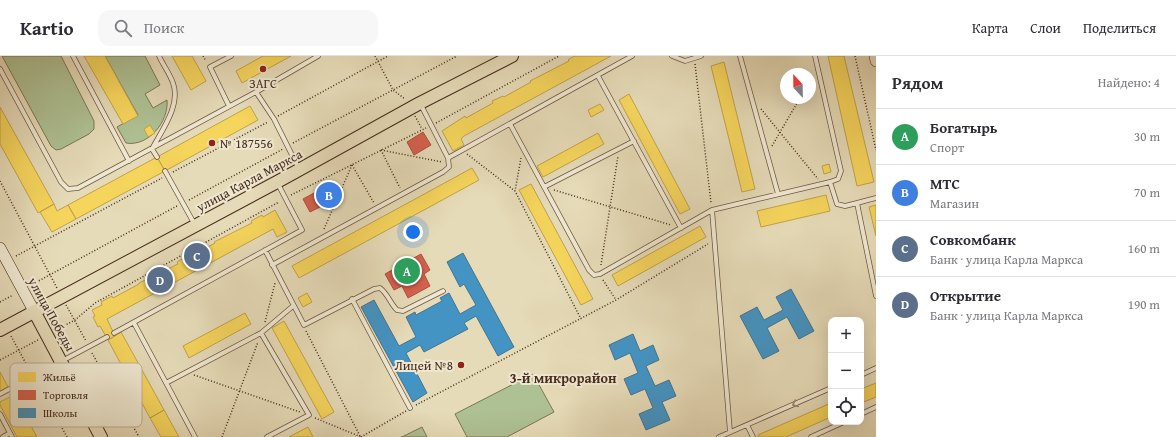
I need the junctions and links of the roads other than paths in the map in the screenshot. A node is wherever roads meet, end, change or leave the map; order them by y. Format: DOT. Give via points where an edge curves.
graph roads {
  1 [pos="72,56"];
  2 [pos="158,56"];
  3 [pos="231,56"];
  4 [pos="318,56"];
  5 [pos="512,56"];
  6 [pos="632,56"];
  7 [pos="672,56"];
  8 [pos="702,56"];
  9 [pos="740,56"];
  10 [pos="814,56"];
  11 [pos="875,56"];
  12 [pos="876,61"];
  13 [pos="0,69"];
  14 [pos="598,76"];
  15 [pos="256,92"];
  16 [pos="415,105"];
  17 [pos="229,106"];
  18 [pos="510,124"];
  19 [pos="634,141"];
  20 [pos="152,149"];
  21 [pos="157,157"];
  22 [pos="448,160"];
  23 [pos="129,161"];
  24 [pos="299,170"];
  25 [pos="166,173"];
  26 [pos="277,182"];
  27 [pos="830,182"];
  28 [pos="544,187"];
  29 [pos="778,194"];
  30 [pos="876,198"];
  31 [pos="856,203"];
  32 [pos="712,210"];
  33 [pos="196,225"];
  34 [pos="681,228"];
  35 [pos="0,248"];
  36 [pos="265,250"];
  37 [pos="272,265"];
  38 [pos="443,291"];
  39 [pos="876,296"];
  40 [pos="352,299"];
  41 [pos="293,306"];
  42 [pos="34,311"];
  43 [pos="134,323"];
  44 [pos="0,330"];
  45 [pos="114,333"];
  46 [pos="261,333"];
  47 [pos="106,338"];
  48 [pos="62,360"];
  49 [pos="57,363"];
  50 [pos="64,363"];
  51 [pos="876,368"];
  52 [pos="864,374"];
  53 [pos="166,383"];
  54 [pos="10,389"];
  55 [pos="829,389"];
  56 [pos="0,394"];
  57 [pos="876,407"];
  58 [pos="410,408"];
  59 [pos="864,413"];
  60 [pos="0,414"];
  61 [pos="747,425"];
  62 [pos="837,425"];
  63 [pos="96,427"];
  64 [pos="730,432"];
  65 [pos="11,435"];
  66 [pos="3,437"];
  67 [pos="101,437"];
  68 [pos="195,437"];
  69 [pos="267,437"];
  70 [pos="719,437"];
  71 [pos="753,437"];
  72 [pos="811,437"];
  1 -- 23 [label="lane"];
  2 -- 20 [label="lane" via="173,84 175,95 174,106"];
  3 -- 17 [label="lane" via="210,67"];
  4 -- 15 [label="lane"];
  5 -- 16 [label="main road, улица Карла Маркса"];
  6 -- 14 [label="lane"];
  7 -- 8 [label="lane" via="684,61"];
  9 -- 29 [label="lane"];
  10 -- 27 [label="lane" via="841,171 838,179"];
  11 -- 12 [label="street"];
  13 -- 23 [label="lane" via="61,182 68,189 78,188"];
  14 -- 18 [label="lane"];
  14 -- 19 [label="lane"];
  15 -- 17 [label="lane"];
  15 -- 24 [label="lane" via="274,119"];
  16 -- 22 [label="lane" via="431,125"];
  16 -- 24 [label="main road, улица Карла Маркса"];
  17 -- 20 [label="lane"];
  18 -- 22 [label="lane"];
  18 -- 28 [label="lane"];
  19 -- 28 [label="lane"];
  19 -- 34 [label="lane"];
  20 -- 21 [label="lane"];
  20 -- 23 [label="lane"];
  22 -- 37 [label="lane" via="449,168 443,172"];
  24 -- 26 [label="main road, улица Карла Маркса"];
  25 -- 33 [label="lane"];
  26 -- 33 [label="main road, улица Карла Маркса"];
  26 -- 36 [label="lane" via="302,230"];
  27 -- 29 [label="lane"];
  27 -- 31 [label="lane" via="837,204 845,206"];
  28 -- 34 [label="lane" via="594,275"];
  29 -- 32 [label="lane"];
  30 -- 31 [label="lane"];
  31 -- 39 [label="lane"];
  32 -- 34 [label="lane"];
  32 -- 64 [label="lane"];
  33 -- 42 [label="main road, улица Карла Маркса"];
  35 -- 42 [label="street, улица Победы"];
  36 -- 37 [label="lane"];
  36 -- 43 [label="lane"];
  37 -- 41 [label="lane"];
  38 -- 40 [label="lane" via="403,311 392,306 386,292 380,288"];
  40 -- 41 [label="lane" via="304,325"];
  40 -- 58 [label="lane"];
  41 -- 46 [label="lane"];
  42 -- 44 [label="main road, улица Карла Маркса"];
  42 -- 48 [label="main road, улица Победы"];
  43 -- 45 [label="lane"];
  43 -- 53 [label="lane"];
  46 -- 53 [label="lane"];
  46 -- 69 [label="lane" via="308,415"];
  47 -- 48 [label="lane"];
  48 -- 49 [label="lane"];
  48 -- 50 [label="main road, улица Победы"];
  51 -- 52 [label="lane"];
  53 -- 68 [label="lane"];
  54 -- 56 [label="lane"];
  55 -- 61 [label="lane, one-way"];
  57 -- 59 [label="lane"];
  60 -- 65 [label="lane"];
  61 -- 64 [label="lane"];
  61 -- 71 [label="lane"];
  62 -- 72 [label="lane"];
  63 -- 67 [label="main road, улица Победы"];
  64 -- 70 [label="lane"];
  65 -- 66 [label="lane"];
}
